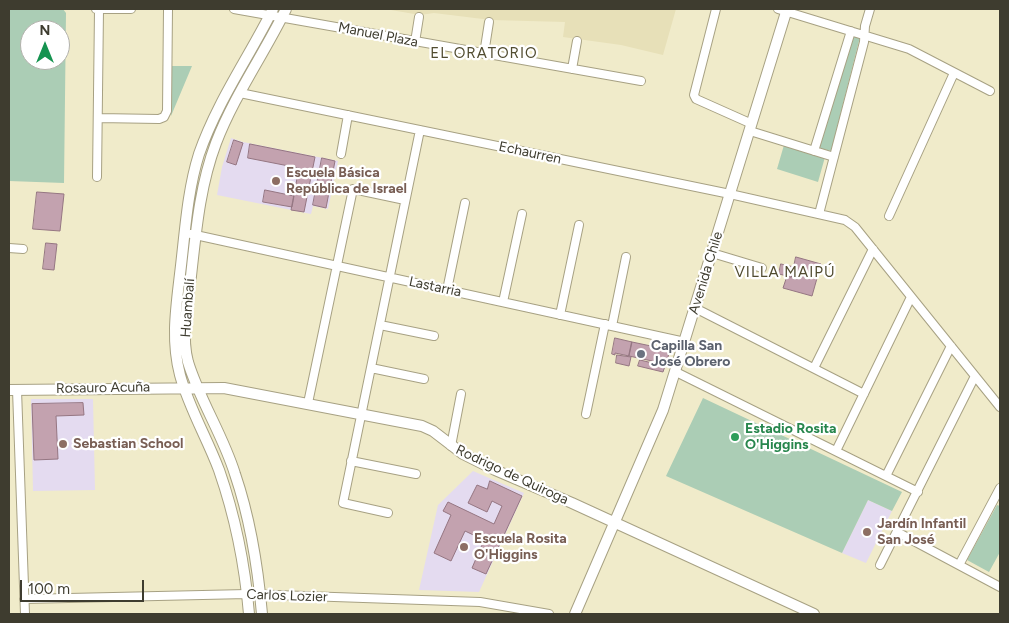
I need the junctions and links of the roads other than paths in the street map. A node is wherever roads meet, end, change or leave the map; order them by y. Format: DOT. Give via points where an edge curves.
graph roads {
  1 [pos="102,9"];
  2 [pos="131,9"];
  3 [pos="168,9"];
  4 [pos="234,9"];
  5 [pos="716,9"];
  6 [pos="870,9"];
  7 [pos="784,10"];
  8 [pos="272,12"];
  9 [pos="284,12"];
  10 [pos="419,17"];
  11 [pos="489,22"];
  12 [pos="851,31"];
  13 [pos="865,35"];
  14 [pos="578,41"];
  15 [pos="415,42"];
  16 [pos="484,54"];
  17 [pos="572,69"];
  18 [pos="954,72"];
  19 [pos="641,81"];
  20 [pos="990,91"];
  21 [pos="240,93"];
  22 [pos="348,115"];
  23 [pos="98,118"];
  24 [pos="751,127"];
  25 [pos="420,130"];
  26 [pos="814,151"];
  27 [pos="341,154"];
  28 [pos="834,158"];
  29 [pos="97,177"];
  30 [pos="730,194"];
  31 [pos="405,200"];
  32 [pos="465,203"];
  33 [pos="522,214"];
  34 [pos="819,214"];
  35 [pos="889,216"];
  36 [pos="579,225"];
  37 [pos="190,233"];
  38 [pos="9,248"];
  39 [pos="23,249"];
  40 [pos="873,249"];
  41 [pos="712,253"];
  42 [pos="626,257"];
  43 [pos="337,266"];
  44 [pos="762,268"];
  45 [pos="389,277"];
  46 [pos="447,290"];
  47 [pos="912,297"];
  48 [pos="503,302"];
  49 [pos="695,308"];
  50 [pos="560,315"];
  51 [pos="380,325"];
  52 [pos="608,325"];
  53 [pos="434,336"];
  54 [pos="685,342"];
  55 [pos="951,346"];
  56 [pos="371,368"];
  57 [pos="814,368"];
  58 [pos="676,372"];
  59 [pos="975,376"];
  60 [pos="424,379"];
  61 [pos="183,387"];
  62 [pos="197,387"];
  63 [pos="13,390"];
  64 [pos="461,394"];
  65 [pos="864,394"];
  66 [pos="308,403"];
  67 [pos="1000,407"];
  68 [pos="361,414"];
  69 [pos="586,414"];
  70 [pos="451,446"];
  71 [pos="836,451"];
  72 [pos="352,461"];
  73 [pos="416,474"];
  74 [pos="886,476"];
  75 [pos="1000,488"];
  76 [pos="918,492"];
  77 [pos="997,501"];
  78 [pos="388,513"];
  79 [pos="614,523"];
  80 [pos="897,532"];
  81 [pos="880,565"];
  82 [pos="959,565"];
  83 [pos="1000,587"];
  84 [pos="247,594"];
  85 [pos="260,594"];
  86 [pos="24,599"];
  87 [pos="25,614"];
  88 [pos="249,614"];
  89 [pos="262,614"];
  90 [pos="549,614"];
  91 [pos="576,614"];
  92 [pos="814,614"];
  1 -- 2 [label="street"];
  1 -- 23 [label="street"];
  3 -- 23 [label="street" via="167,111 164,117 159,120"];
  4 -- 8 [label="street, Manuel Plaza"];
  5 -- 24 [label="street" via="694,94 696,99"];
  6 -- 13 [label="street"];
  7 -- 12 [label="street"];
  7 -- 24 [label="main road, Avenida Chile"];
  8 -- 9 [label="street, Manuel Plaza"];
  8 -- 37 [label="main road, Huambalí" via="204,142 194,174"];
  9 -- 15 [label="street, Manuel Plaza"];
  9 -- 21 [label="main road, Huambalí"];
  10 -- 15 [label="street"];
  11 -- 16 [label="street"];
  12 -- 13 [label="street"];
  12 -- 26 [label="street"];
  13 -- 18 [label="street" via="909,49"];
  13 -- 28 [label="street"];
  14 -- 17 [label="street"];
  15 -- 16 [label="street, Manuel Plaza"];
  16 -- 17 [label="street, Manuel Plaza"];
  17 -- 19 [label="street, Manuel Plaza"];
  18 -- 20 [label="street"];
  18 -- 35 [label="street"];
  21 -- 22 [label="street, Echaurren"];
  21 -- 37 [label="main road, Huambalí" via="221,130"];
  22 -- 25 [label="street, Echaurren"];
  22 -- 27 [label="street"];
  23 -- 29 [label="street"];
  24 -- 26 [label="street"];
  24 -- 30 [label="main road, Avenida Chile"];
  25 -- 30 [label="street, Echaurren"];
  25 -- 31 [label="street"];
  26 -- 28 [label="street"];
  28 -- 34 [label="street"];
  30 -- 34 [label="street, Echaurren"];
  30 -- 41 [label="main road, Avenida Chile"];
  31 -- 43 [label="street" via="353,189"];
  31 -- 45 [label="street"];
  32 -- 46 [label="street"];
  33 -- 48 [label="street"];
  34 -- 40 [label="street, Echaurren" via="848,222"];
  36 -- 50 [label="street"];
  37 -- 43 [label="street, Lastarria"];
  37 -- 61 [label="main road, Huambalí" via="174,334"];
  37 -- 62 [label="main road, Huambalí" via="186,341 188,362"];
  38 -- 39 [label="street"];
  40 -- 47 [label="street, Echaurren"];
  40 -- 57 [label="street"];
  41 -- 44 [label="street"];
  41 -- 49 [label="main road, Avenida Chile"];
  42 -- 52 [label="street"];
  43 -- 45 [label="street, Lastarria"];
  43 -- 66 [label="street"];
  45 -- 46 [label="street, Lastarria"];
  45 -- 51 [label="street"];
  46 -- 48 [label="street, Lastarria"];
  47 -- 55 [label="street, Echaurren"];
  47 -- 65 [label="street"];
  48 -- 50 [label="street, Lastarria"];
  49 -- 54 [label="main road, Avenida Chile"];
  49 -- 57 [label="street"];
  50 -- 52 [label="street, Lastarria"];
  51 -- 53 [label="street"];
  51 -- 56 [label="street"];
  52 -- 54 [label="street, Lastarria"];
  52 -- 69 [label="street"];
  54 -- 58 [label="main road, Avenida Chile"];
  55 -- 59 [label="street, Echaurren"];
  55 -- 74 [label="street"];
  56 -- 60 [label="street"];
  56 -- 68 [label="street"];
  57 -- 65 [label="street"];
  58 -- 71 [label="street"];
  58 -- 79 [label="main road, Avenida Chile" via="653,438"];
  59 -- 67 [label="street, Echaurren"];
  59 -- 76 [label="street"];
  61 -- 62 [label="main road, Rosauro Acuña"];
  61 -- 63 [label="main road, Rosauro Acuña"];
  61 -- 84 [label="main road, Huambalí" via="224,488"];
  62 -- 66 [label="main road, Rodrigo de Quiroga" via="224,388"];
  62 -- 85 [label="main road, Huambalí" via="235,474 246,514"];
  63 -- 86 [label="street"];
  64 -- 70 [label="street"];
  65 -- 71 [label="street"];
  66 -- 68 [label="main road, Rodrigo de Quiroga"];
  68 -- 70 [label="main road, Rodrigo de Quiroga" via="426,427"];
  68 -- 72 [label="street"];
  70 -- 79 [label="main road, Rodrigo de Quiroga"];
  71 -- 74 [label="street"];
  72 -- 73 [label="street"];
  72 -- 78 [label="street" via="343,503"];
  74 -- 76 [label="street"];
  75 -- 77 [label="street"];
  76 -- 80 [label="street"];
  77 -- 82 [label="street"];
  79 -- 91 [label="main road, Avenida Chile"];
  79 -- 92 [label="main road, Rodrigo de Quiroga"];
  80 -- 81 [label="street"];
  80 -- 82 [label="street"];
  82 -- 83 [label="street"];
  84 -- 85 [label="street, Carlos Lozier"];
  84 -- 86 [label="street, Carlos Lozier"];
  84 -- 88 [label="main road, Huambalí"];
  85 -- 89 [label="main road, Huambalí"];
  85 -- 90 [label="street, Carlos Lozier" via="474,602"];
  86 -- 87 [label="street"];
}
